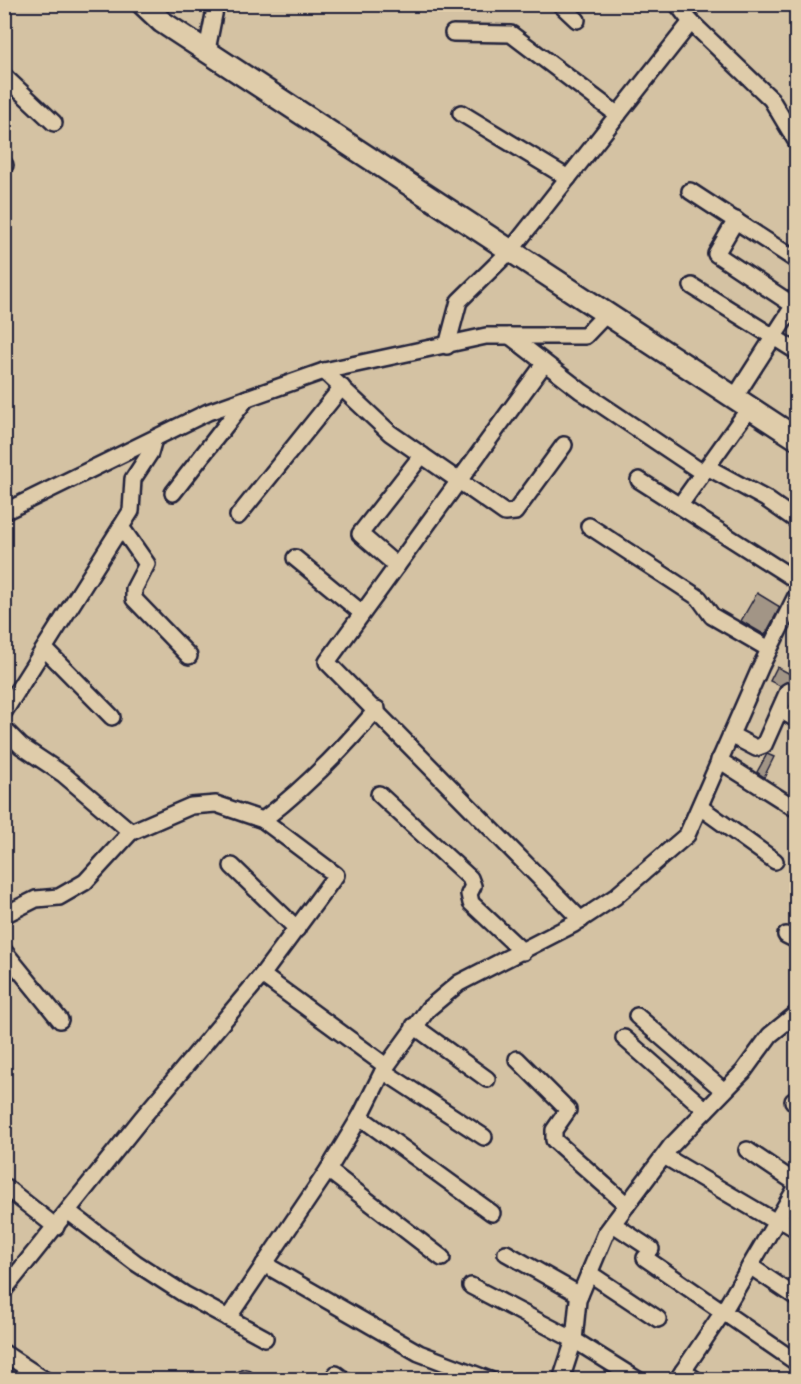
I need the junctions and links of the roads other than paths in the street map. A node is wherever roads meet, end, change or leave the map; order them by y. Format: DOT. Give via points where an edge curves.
graph roads {
  1 [pos="143,4"];
  2 [pos="216,4"];
  3 [pos="560,4"];
  4 [pos="677,4"];
  5 [pos="577,20"];
  6 [pos="691,22"];
  7 [pos="453,33"];
  8 [pos="207,50"];
  9 [pos="4,76"];
  10 [pos="461,113"];
  11 [pos="618,115"];
  12 [pos="54,123"];
  13 [pos="796,141"];
  14 [pos="568,178"];
  15 [pos="690,191"];
  16 [pos="736,220"];
  17 [pos="511,250"];
  18 [pos="796,260"];
  19 [pos="692,286"];
  20 [pos="796,305"];
  21 [pos="607,313"];
  22 [pos="510,336"];
  23 [pos="774,336"];
  24 [pos="447,345"];
  25 [pos="796,351"];
  26 [pos="544,364"];
  27 [pos="324,371"];
  28 [pos="342,387"];
  29 [pos="248,398"];
  30 [pos="743,402"];
  31 [pos="796,438"];
  32 [pos="154,439"];
  33 [pos="564,445"];
  34 [pos="422,455"];
  35 [pos="705,470"];
  36 [pos="639,480"];
  37 [pos="460,481"];
  38 [pos="173,493"];
  39 [pos="680,505"];
  40 [pos="4,512"];
  41 [pos="238,516"];
  42 [pos="796,520"];
  43 [pos="589,526"];
  44 [pos="121,527"];
  45 [pos="295,558"];
  46 [pos="397,566"];
  47 [pos="796,580"];
  48 [pos="796,596"];
  49 [pos="362,613"];
  50 [pos="45,649"];
  51 [pos="769,650"];
  52 [pos="189,656"];
  53 [pos="788,691"];
  54 [pos="377,710"];
  55 [pos="780,710"];
  56 [pos="4,712"];
  57 [pos="112,717"];
  58 [pos="796,718"];
  59 [pos="4,729"];
  60 [pos="730,735"];
  61 [pos="719,760"];
  62 [pos="379,794"];
  63 [pos="700,807"];
  64 [pos="793,807"];
  65 [pos="263,820"];
  66 [pos="131,832"];
  67 [pos="775,861"];
  68 [pos="232,866"];
  69 [pos="4,915"];
  70 [pos="581,920"];
  71 [pos="297,929"];
  72 [pos="523,952"];
  73 [pos="6,956"];
  74 [pos="262,975"];
  75 [pos="796,1014"];
  76 [pos="637,1016"];
  77 [pos="60,1020"];
  78 [pos="414,1026"];
  79 [pos="624,1038"];
  80 [pos="517,1059"];
  81 [pos="384,1069"];
  82 [pos="487,1079"];
  83 [pos="724,1091"];
  84 [pos="706,1110"];
  85 [pos="360,1117"];
  86 [pos="484,1137"];
  87 [pos="747,1150"];
  88 [pos="664,1156"];
  89 [pos="328,1170"];
  90 [pos="796,1183"];
  91 [pos="4,1186"];
  92 [pos="796,1188"];
  93 [pos="627,1205"];
  94 [pos="69,1212"];
  95 [pos="492,1213"];
  96 [pos="777,1220"];
  97 [pos="613,1224"];
  98 [pos="56,1227"];
  99 [pos="796,1229"];
  100 [pos="506,1253"];
  101 [pos="442,1258"];
  102 [pos="264,1264"];
  103 [pos="750,1266"];
  104 [pos="589,1273"];
  105 [pos="471,1286"];
  106 [pos="4,1290"];
  107 [pos="580,1295"];
  108 [pos="796,1298"];
  109 [pos="723,1312"];
  110 [pos="228,1318"];
  111 [pos="658,1319"];
  112 [pos="265,1338"];
  113 [pos="574,1340"];
  114 [pos="4,1353"];
  115 [pos="796,1362"];
  116 [pos="686,1377"];
  117 [pos="45,1380"];
  118 [pos="490,1380"];
  119 [pos="561,1380"];
  120 [pos="638,1380"];
  1 -- 8 [label="highway" via="162,22"];
  2 -- 8 [label="street"];
  3 -- 5 [label="street"];
  4 -- 6 [label="street"];
  6 -- 11 [label="street"];
  6 -- 13 [label="street" via="771,99"];
  7 -- 11 [label="street" via="511,34"];
  8 -- 17 [label="highway"];
  9 -- 12 [label="street"];
  10 -- 14 [label="street"];
  11 -- 14 [label="street"];
  14 -- 17 [label="street"];
  15 -- 16 [label="street"];
  16 -- 18 [label="street"];
  16 -- 20 [label="street" via="716,254"];
  17 -- 21 [label="highway"];
  17 -- 24 [label="street" via="459,301"];
  19 -- 23 [label="street"];
  20 -- 23 [label="street"];
  21 -- 22 [label="street" via="585,336"];
  21 -- 30 [label="highway"];
  22 -- 24 [label="street" via="486,336"];
  22 -- 26 [label="street"];
  23 -- 25 [label="street"];
  23 -- 30 [label="street"];
  24 -- 27 [label="street"];
  26 -- 35 [label="street"];
  26 -- 37 [label="street"];
  27 -- 28 [label="street"];
  27 -- 29 [label="street"];
  28 -- 34 [label="street" via="390,433"];
  28 -- 41 [label="street"];
  29 -- 32 [label="street" via="208,412"];
  29 -- 38 [label="street"];
  30 -- 31 [label="highway"];
  30 -- 35 [label="street"];
  32 -- 40 [label="street"];
  32 -- 44 [label="street" via="133,479 131,511"];
  33 -- 37 [label="street" via="510,514"];
  34 -- 37 [label="street"];
  34 -- 46 [label="street" via="360,534"];
  35 -- 39 [label="street"];
  35 -- 42 [label="street" via="766,499"];
  36 -- 39 [label="street"];
  37 -- 46 [label="street"];
  39 -- 47 [label="street"];
  43 -- 51 [label="street" via="699,598 711,615"];
  44 -- 50 [label="street"];
  44 -- 52 [label="street" via="147,564 134,588 134,599"];
  45 -- 49 [label="street"];
  46 -- 49 [label="street"];
  48 -- 51 [label="street"];
  49 -- 54 [label="street" via="327,662"];
  50 -- 56 [label="street"];
  50 -- 57 [label="street"];
  51 -- 60 [label="street"];
  53 -- 55 [label="street"];
  54 -- 65 [label="street" via="351,740"];
  54 -- 70 [label="street"];
  55 -- 58 [label="street"];
  55 -- 60 [label="street" via="761,748"];
  59 -- 66 [label="street"];
  60 -- 61 [label="street"];
  61 -- 63 [label="street"];
  61 -- 64 [label="street"];
  62 -- 72 [label="street" via="470,878 471,903"];
  63 -- 67 [label="street"];
  63 -- 70 [label="street" via="681,842"];
  65 -- 66 [label="street" via="216,804 191,806"];
  65 -- 71 [label="street" via="336,875"];
  66 -- 69 [label="street" via="85,882 59,897 36,899"];
  68 -- 71 [label="street"];
  70 -- 72 [label="street"];
  71 -- 74 [label="street"];
  72 -- 78 [label="street" via="454,986"];
  73 -- 77 [label="street"];
  74 -- 81 [label="street"];
  74 -- 94 [label="street"];
  75 -- 83 [label="street" via="770,1035"];
  76 -- 83 [label="street"];
  78 -- 81 [label="street"];
  78 -- 82 [label="street"];
  79 -- 84 [label="street"];
  80 -- 93 [label="street" via="568,1110 554,1130 554,1140"];
  81 -- 85 [label="street"];
  81 -- 86 [label="street"];
  83 -- 84 [label="street"];
  84 -- 88 [label="street"];
  85 -- 89 [label="street"];
  85 -- 95 [label="street"];
  87 -- 90 [label="street"];
  88 -- 93 [label="street"];
  88 -- 96 [label="street"];
  89 -- 101 [label="street"];
  89 -- 102 [label="street"];
  91 -- 98 [label="street"];
  92 -- 96 [label="street"];
  93 -- 97 [label="street"];
  94 -- 98 [label="street"];
  94 -- 110 [label="street" via="136,1263"];
  96 -- 99 [label="street"];
  96 -- 103 [label="street"];
  97 -- 104 [label="street"];
  97 -- 109 [label="street"];
  98 -- 106 [label="street"];
  100 -- 107 [label="street"];
  102 -- 110 [label="street"];
  102 -- 118 [label="street" via="419,1353"];
  103 -- 108 [label="street"];
  103 -- 109 [label="street"];
  104 -- 107 [label="street"];
  104 -- 111 [label="street"];
  105 -- 113 [label="street"];
  107 -- 113 [label="street"];
  109 -- 115 [label="street"];
  109 -- 116 [label="street"];
  110 -- 112 [label="street"];
  113 -- 119 [label="street"];
  113 -- 120 [label="street"];
  114 -- 117 [label="street"];
}
